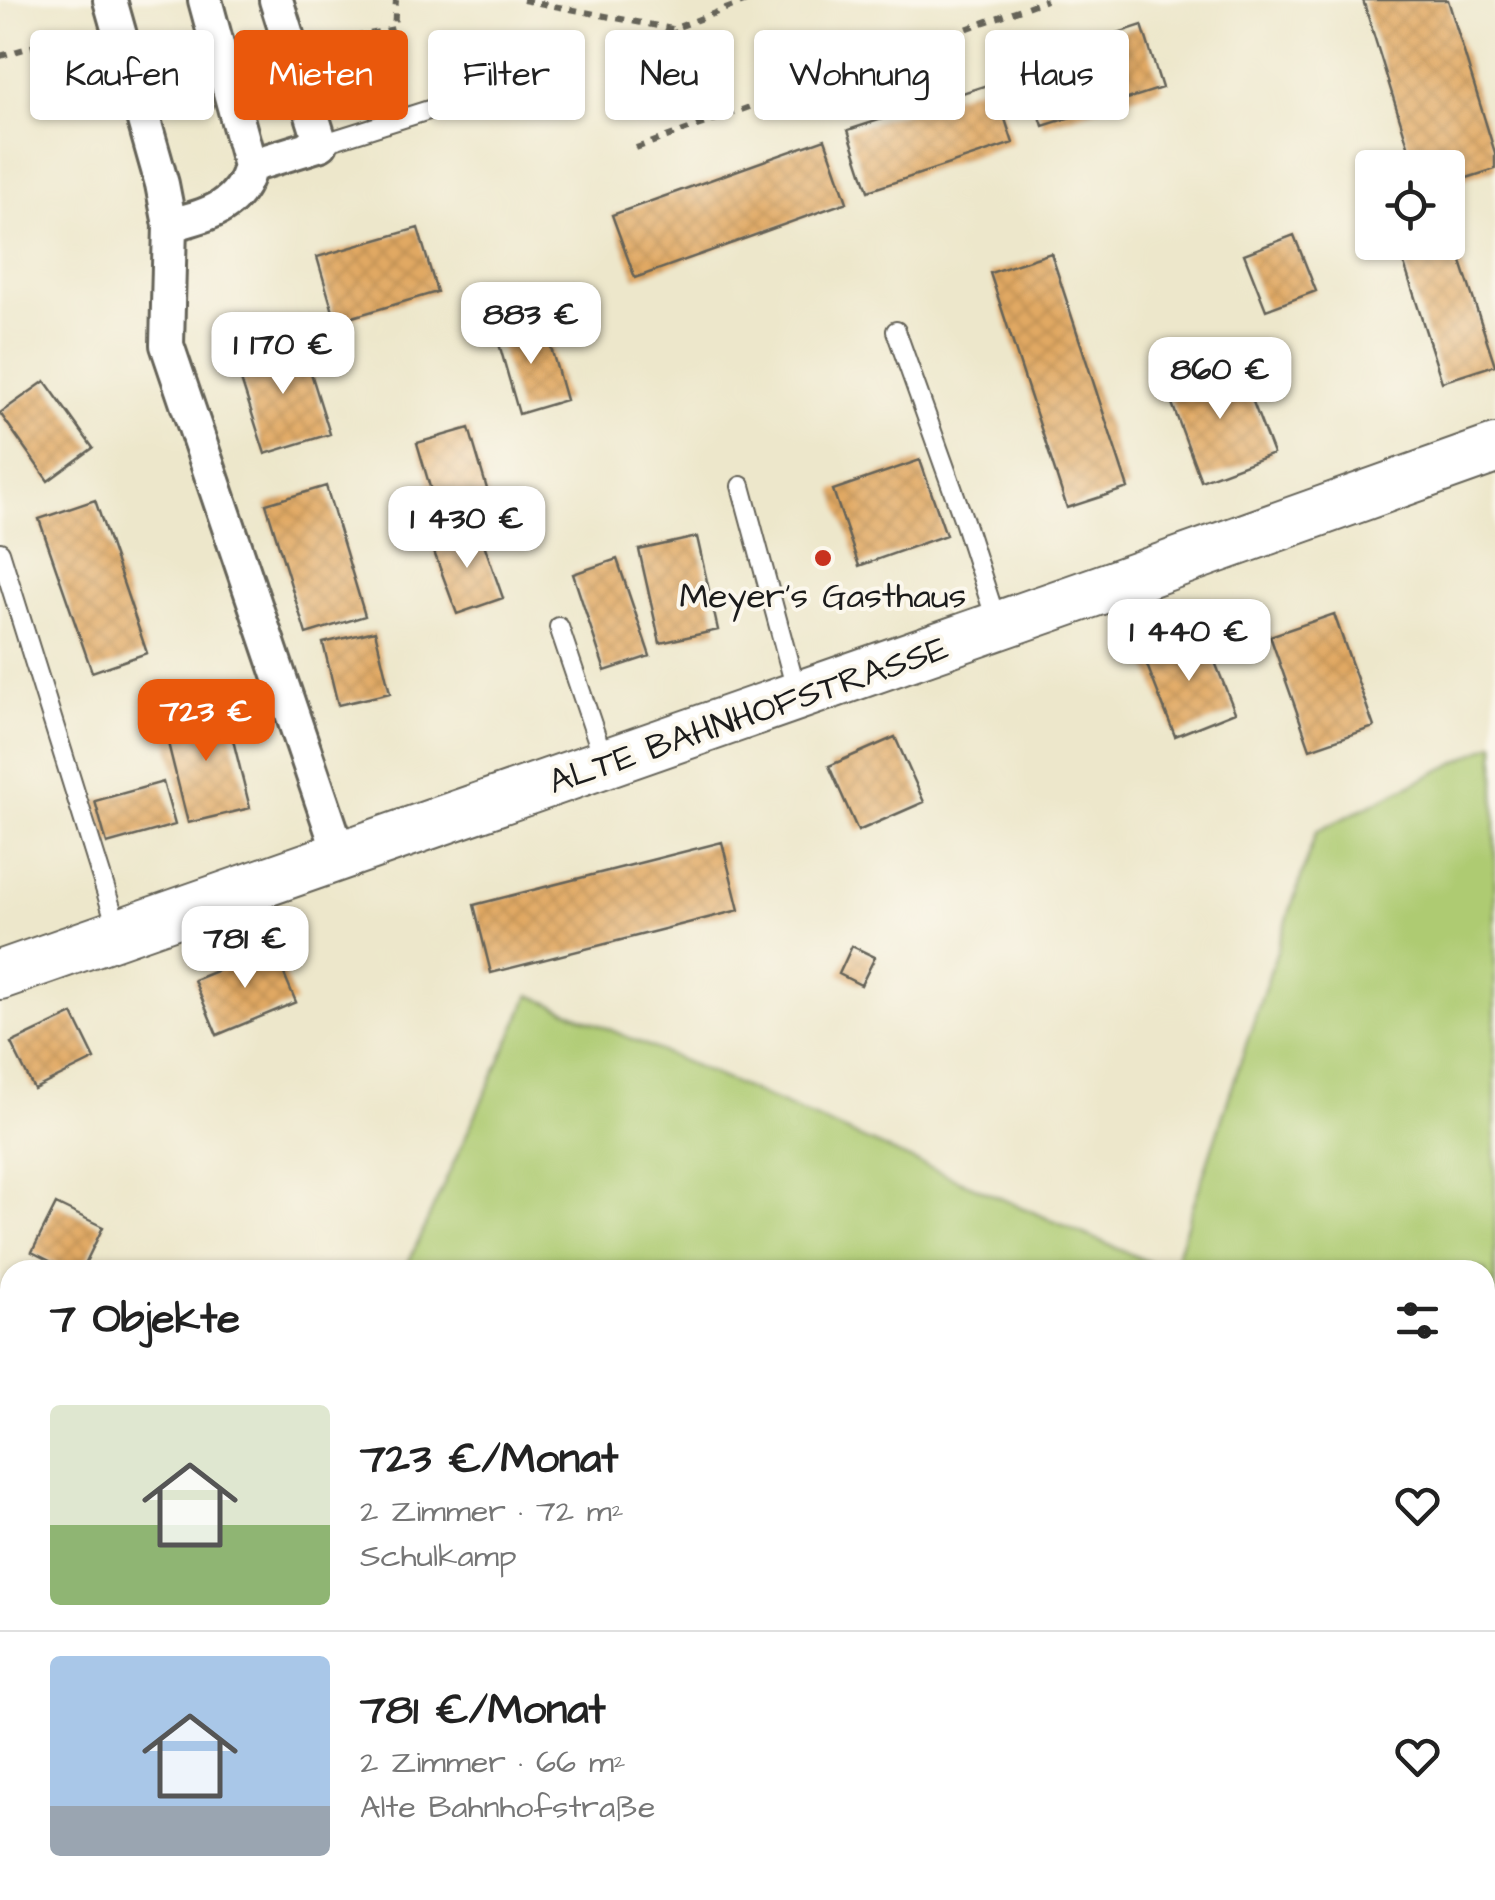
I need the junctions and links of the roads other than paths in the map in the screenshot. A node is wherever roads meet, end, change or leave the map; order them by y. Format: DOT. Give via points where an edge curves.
graph roads {
  1 [pos="205,0"];
  2 [pos="276,0"];
  3 [pos="113,11"];
  4 [pos="428,110"];
  5 [pos="321,144"];
  6 [pos="250,166"];
  7 [pos="170,224"];
  8 [pos="896,331"];
  9 [pos="1495,449"];
  10 [pos="742,486"];
  11 [pos="0,552"];
  12 [pos="998,627"];
  13 [pos="559,628"];
  14 [pos="798,697"];
  15 [pos="605,764"];
  16 [pos="340,855"];
  17 [pos="119,934"];
  18 [pos="0,975"];
  1 -- 6 [label="street"];
  2 -- 5 [label="street"];
  3 -- 7 [label="street"];
  4 -- 5 [label="lane"];
  5 -- 6 [label="street"];
  6 -- 7 [label="street" via="247,181 218,211"];
  7 -- 16 [label="street" via="168,345"];
  8 -- 12 [label="lane"];
  9 -- 12 [label="street, ALTE BAHNHOFSTRASSE"];
  10 -- 14 [label="lane"];
  11 -- 17 [label="lane"];
  12 -- 14 [label="street, ALTE BAHNHOFSTRASSE"];
  13 -- 15 [label="lane"];
  14 -- 15 [label="street, ALTE BAHNHOFSTRASSE"];
  15 -- 16 [label="street, ALTE BAHNHOFSTRASSE"];
  16 -- 17 [label="street, ALTE BAHNHOFSTRASSE"];
  17 -- 18 [label="street, ALTE BAHNHOFSTRASSE"];
}
